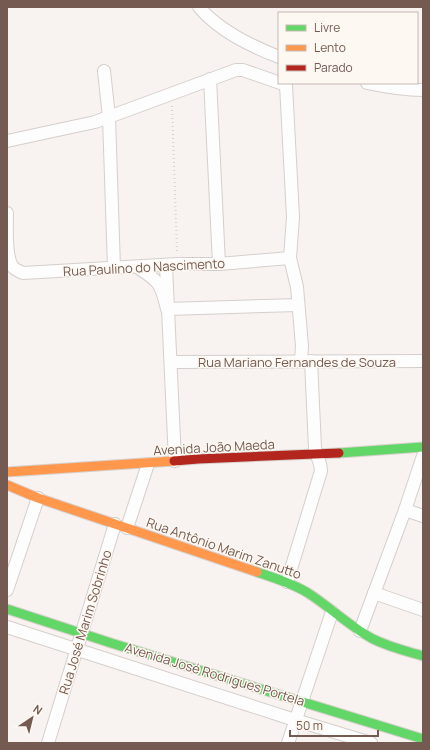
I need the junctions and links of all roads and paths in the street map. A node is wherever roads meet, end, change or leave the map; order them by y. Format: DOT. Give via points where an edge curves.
graph roads {
  1 [pos="199,7"];
  2 [pos="278,57"];
  3 [pos="104,71"];
  4 [pos="210,79"];
  5 [pos="278,81"];
  6 [pos="287,84"];
  7 [pos="372,84"];
  8 [pos="423,90"];
  9 [pos="172,93"];
  10 [pos="109,117"];
  11 [pos="7,141"];
  12 [pos="7,213"];
  13 [pos="290,258"];
  14 [pos="219,264"];
  15 [pos="171,265"];
  16 [pos="137,267"];
  17 [pos="114,268"];
  18 [pos="298,305"];
  19 [pos="167,309"];
  20 [pos="306,361"];
  21 [pos="423,361"];
  22 [pos="171,362"];
  23 [pos="423,447"];
  24 [pos="316,455"];
  25 [pos="423,456"];
  26 [pos="175,461"];
  27 [pos="148,464"];
  28 [pos="7,472"];
  29 [pos="7,485"];
  30 [pos="38,498"];
  31 [pos="405,510"];
  32 [pos="423,516"];
  33 [pos="115,524"];
  34 [pos="127,528"];
  35 [pos="287,582"];
  36 [pos="7,590"];
  37 [pos="374,593"];
  38 [pos="7,609"];
  39 [pos="423,610"];
  40 [pos="332,612"];
  41 [pos="7,627"];
  42 [pos="360,631"];
  43 [pos="82,634"];
  44 [pos="77,649"];
  45 [pos="423,656"];
  46 [pos="302,700"];
  47 [pos="295,720"];
  48 [pos="423,739"];
  49 [pos="48,743"];
  50 [pos="288,743"];
  51 [pos="371,743"];
  1 -- 2 [label="street" via="208,17 241,39"];
  3 -- 10 [label="street"];
  4 -- 5 [label="street" via="243,70"];
  4 -- 9 [label="street"];
  4 -- 14 [label="street"];
  6 -- 13 [label="street" via="293,217"];
  7 -- 8 [label="street"];
  9 -- 10 [label="street"];
  9 -- 15 [label="path"];
  10 -- 11 [label="street"];
  10 -- 17 [label="street"];
  12 -- 17 [label="street, Rua Paulino do Nascimento" via="8,255 13,267 23,273"];
  13 -- 14 [label="street, Rua Paulino do Nascimento"];
  13 -- 18 [label="street" via="297,287"];
  14 -- 15 [label="street, Rua Paulino do Nascimento"];
  15 -- 16 [label="street, Rua Paulino do Nascimento"];
  15 -- 19 [label="street"];
  16 -- 17 [label="street, Rua Paulino do Nascimento"];
  16 -- 19 [label="street" via="160,284"];
  18 -- 19 [label="street"];
  18 -- 20 [label="street"];
  19 -- 22 [label="street"];
  20 -- 21 [label="street, Rua Mariano Fernandes de Souza"];
  20 -- 22 [label="street, Rua Mariano Fernandes de Souza"];
  20 -- 24 [label="street"];
  22 -- 26 [label="street"];
  23 -- 24 [label="street, Avenida João Maeda"];
  24 -- 26 [label="street, Avenida João Maeda"];
  24 -- 35 [label="street" via="321,465 320,476"];
  25 -- 31 [label="street"];
  26 -- 27 [label="street, Avenida João Maeda"];
  27 -- 28 [label="street, Avenida João Maeda"];
  27 -- 34 [label="street"];
  29 -- 30 [label="street, Rua Antônio Marim Zanutto"];
  30 -- 33 [label="street, Rua Antônio Marim Zanutto"];
  30 -- 36 [label="street"];
  31 -- 32 [label="street"];
  31 -- 37 [label="street"];
  33 -- 34 [label="street, Rua Antônio Marim Zanutto"];
  33 -- 43 [label="street, Rua José Marim Sobrinho"];
  34 -- 35 [label="street, Rua Antônio Marim Zanutto"];
  35 -- 40 [label="street, Rua Antônio Marim Zanutto" via="311,594"];
  37 -- 39 [label="street"];
  37 -- 42 [label="street"];
  38 -- 43 [label="street, Avenida José Rodrigues Portela"];
  40 -- 42 [label="street, Rua Antônio Marim Zanutto"];
  40 -- 46 [label="street"];
  41 -- 44 [label="street, Avenida José Rodrigues Portela"];
  42 -- 45 [label="street, Rua Antônio Marim Zanutto" via="376,640"];
  43 -- 44 [label="street, Rua José Marim Sobrinho"];
  43 -- 46 [label="street, Avenida José Rodrigues Portela"];
  44 -- 47 [label="street, Avenida José Rodrigues Portela"];
  44 -- 49 [label="street, Rua José Marim Sobrinho"];
  46 -- 47 [label="street"];
  46 -- 48 [label="street, Avenida José Rodrigues Portela"];
  47 -- 50 [label="street"];
  47 -- 51 [label="street, Avenida José Rodrigues Portela"];
}
